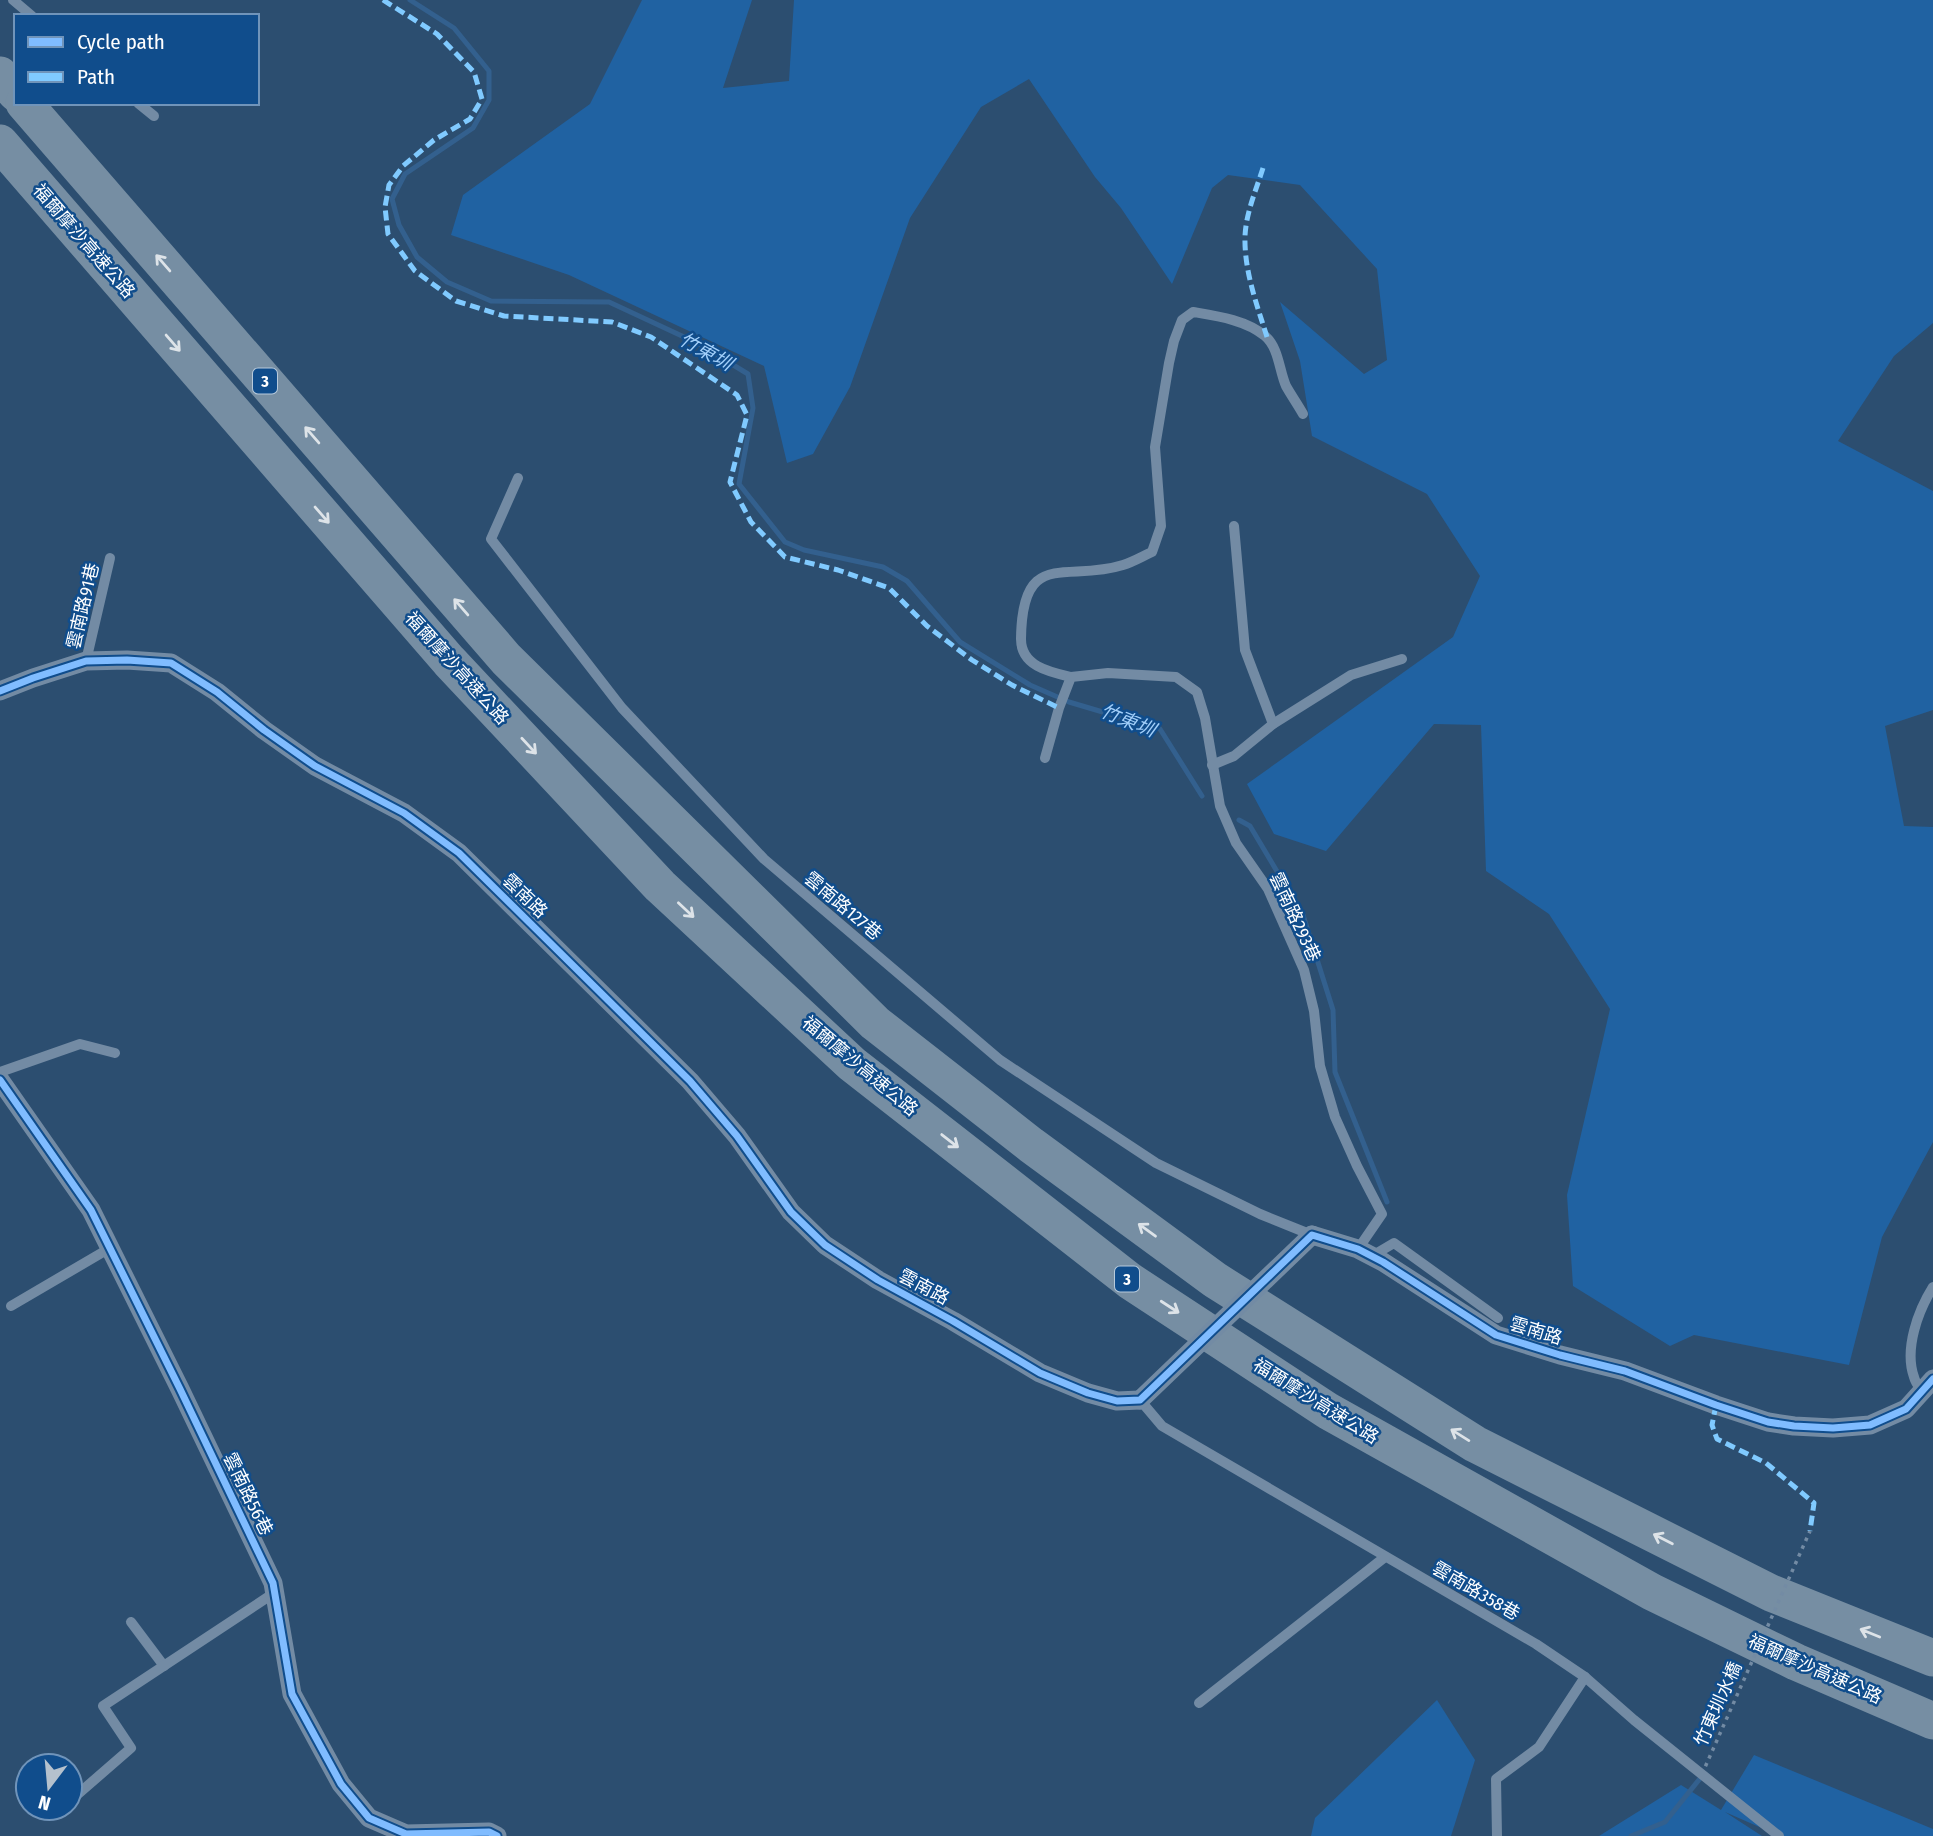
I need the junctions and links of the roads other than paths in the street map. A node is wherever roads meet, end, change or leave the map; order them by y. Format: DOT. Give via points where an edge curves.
graph roads {
  1 [pos="13,0"];
  2 [pos="30,14"];
  3 [pos="0,75"];
  4 [pos="14,91"];
  5 [pos="26,105"];
  6 [pos="140,105"];
  7 [pos="154,116"];
  8 [pos="0,143"];
  9 [pos="1303,414"];
  10 [pos="518,478"];
  11 [pos="1234,526"];
  12 [pos="110,558"];
  13 [pos="1402,659"];
  14 [pos="86,661"];
  15 [pos="1071,677"];
  16 [pos="0,691"];
  17 [pos="1273,724"];
  18 [pos="1045,758"];
  19 [pos="1212,765"];
  20 [pos="115,1053"];
  21 [pos="0,1072"];
  22 [pos="0,1080"];
  23 [pos="1312,1235"];
  24 [pos="110,1248"];
  25 [pos="1365,1253"];
  26 [pos="1933,1287"];
  27 [pos="11,1306"];
  28 [pos="1499,1318"];
  29 [pos="1928,1386"];
  30 [pos="1140,1400"];
  31 [pos="1385,1557"];
  32 [pos="274,1593"];
  33 [pos="131,1622"];
  34 [pos="1933,1658"];
  35 [pos="163,1666"];
  36 [pos="1585,1677"];
  37 [pos="1199,1703"];
  38 [pos="1933,1721"];
  39 [pos="84,1789"];
  40 [pos="497,1836"];
  41 [pos="1497,1836"];
  42 [pos="1779,1836"];
  1 -- 2 [label="lane"];
  3 -- 4 [label="highway"];
  34 -- 5 [label="highway, 3, one-way" via="1772,1594 1475,1444 1215,1280 875,1023 506,659"];
  6 -- 7 [label="lane"];
  8 -- 38 [label="highway, 福爾摩沙高速公路 / 3, one-way" via="449,661 660,886 852,1064 1130,1281 1328,1411 1652,1592 1796,1662"];
  9 -- 15 [label="lane" via="1267,337 1217,316 1193,312 1182,320 1155,447 1161,526 1152,552 1122,566 1057,571 1038,579 1027,597 1021,649 1030,662"];
  10 -- 23 [label="lane, 雲南路127巷" via="491,539 622,708 764,859 1000,1060 1156,1163"];
  11 -- 17 [label="lane" via="1245,650"];
  12 -- 14 [label="lane, 雲南路91巷"];
  13 -- 17 [label="lane" via="1351,675"];
  14 -- 16 [label="street, 雲南路"];
  14 -- 30 [label="street, 雲南路" via="171,663 315,766 404,813 458,853 690,1081 792,1212 825,1245 1040,1373 1117,1401"];
  15 -- 18 [label="lane"];
  15 -- 19 [label="lane, 雲南路293巷" via="1108,673 1176,677 1197,692"];
  17 -- 19 [label="lane" via="1234,756"];
  19 -- 25 [label="lane, 雲南路293巷" via="1220,806 1236,844 1268,889 1304,970 1320,1066 1335,1117 1382,1214"];
  20 -- 21 [label="lane" via="80,1044"];
  22 -- 24 [label="street, 雲南路56巷" via="91,1210"];
  23 -- 25 [label="street, 雲南路"];
  23 -- 30 [label="street, bridge"];
  24 -- 27 [label="lane"];
  24 -- 32 [label="street, 雲南路56巷"];
  25 -- 28 [label="lane" via="1394,1243"];
  25 -- 29 [label="street, 雲南路" via="1496,1335 1625,1371 1768,1422 1833,1428 1870,1425 1906,1409"];
  26 -- 29 [label="lane" via="1923,1303 1911,1345 1913,1376"];
  30 -- 31 [label="lane, 雲南路358巷" via="1162,1426"];
  31 -- 36 [label="lane, 雲南路358巷"];
  31 -- 37 [label="lane"];
  32 -- 35 [label="lane"];
  32 -- 40 [label="street, 雲南路56巷" via="292,1694 341,1784 369,1818 406,1834 489,1832"];
  33 -- 35 [label="lane"];
  35 -- 39 [label="lane" via="103,1706 131,1748"];
  36 -- 41 [label="lane" via="1539,1747 1496,1779"];
  36 -- 42 [label="lane, 雲南路358巷"];
}
